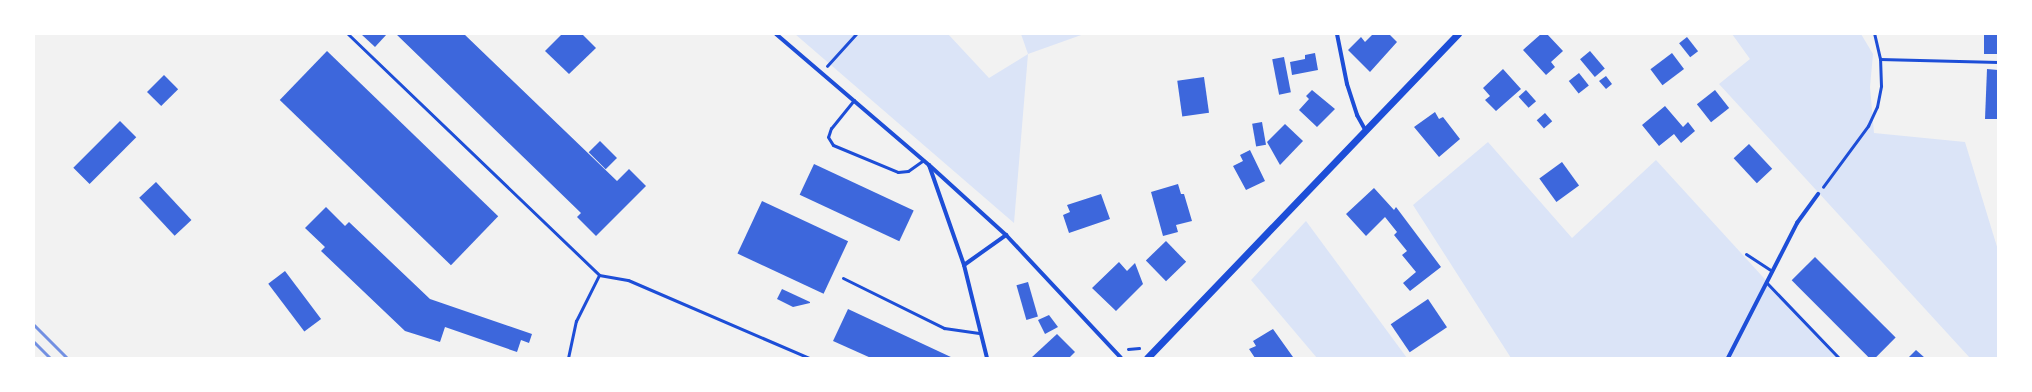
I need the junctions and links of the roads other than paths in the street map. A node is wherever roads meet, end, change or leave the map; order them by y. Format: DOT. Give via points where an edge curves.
graph roads {
  1 [pos="348,34"];
  2 [pos="776,34"];
  3 [pos="1337,34"];
  4 [pos="1458,34"];
  5 [pos="854,100"];
  6 [pos="1366,132"];
  7 [pos="924,160"];
  8 [pos="929,165"];
  9 [pos="1818,194"];
  10 [pos="1006,235"];
  11 [pos="1746,254"];
  12 [pos="964,265"];
  13 [pos="1772,271"];
  14 [pos="599,275"];
  15 [pos="844,278"];
  16 [pos="1766,282"];
  17 [pos="981,333"];
  18 [pos="568,358"];
  19 [pos="809,358"];
  20 [pos="987,358"];
  21 [pos="1121,358"];
  22 [pos="1147,358"];
  23 [pos="1728,358"];
  24 [pos="1839,358"];
  1 -- 14 [label="lane"];
  2 -- 5 [label="street"];
  3 -- 6 [label="street" via="1347,84 1357,116"];
  4 -- 6 [label="street"];
  5 -- 7 [label="street"];
  5 -- 7 [label="lane" via="831,128 828,137 833,145 898,172 908,171"];
  6 -- 22 [label="street"];
  7 -- 8 [label="street"];
  8 -- 10 [label="street"];
  8 -- 12 [label="street"];
  9 -- 13 [label="street" via="1798,223"];
  10 -- 12 [label="street"];
  10 -- 21 [label="street"];
  11 -- 13 [label="lane"];
  12 -- 17 [label="street"];
  13 -- 16 [label="street"];
  14 -- 18 [label="lane" via="576,321"];
  14 -- 19 [label="lane" via="628,280"];
  15 -- 17 [label="lane" via="944,328"];
  16 -- 23 [label="street"];
  16 -- 24 [label="lane"];
  17 -- 20 [label="street"];
}
